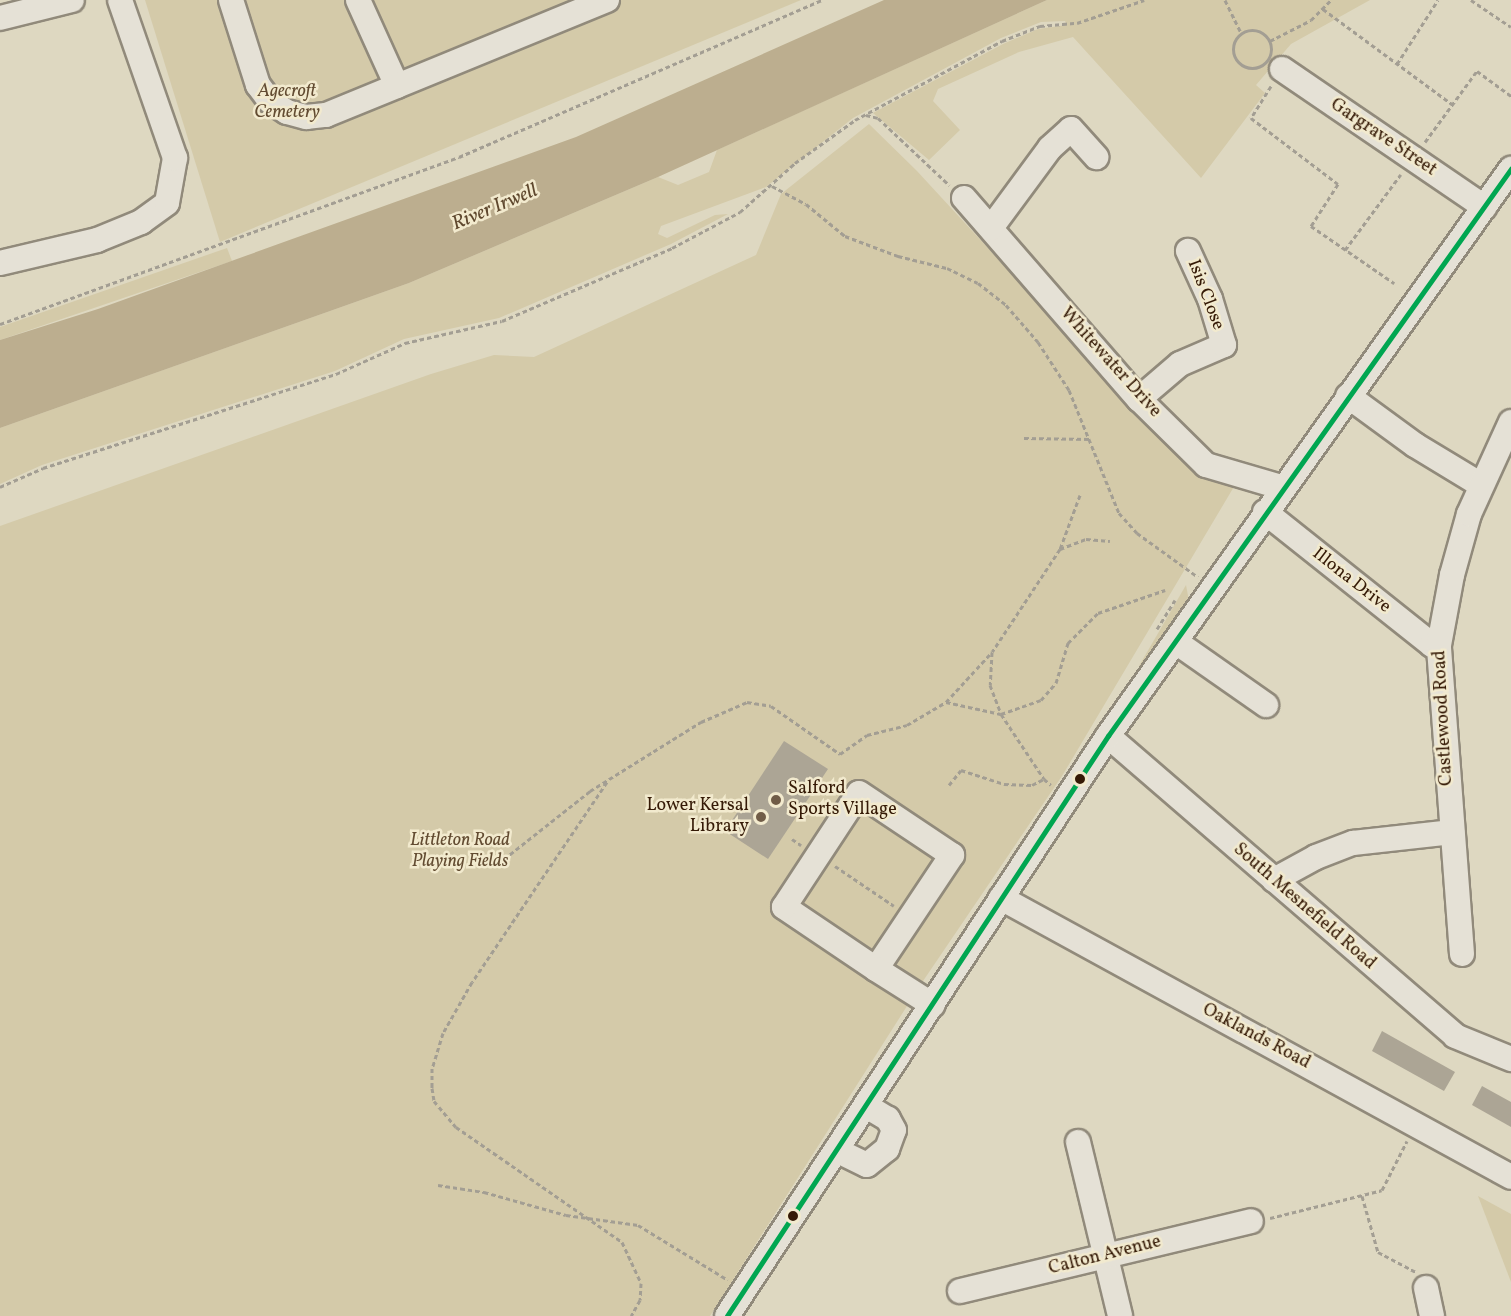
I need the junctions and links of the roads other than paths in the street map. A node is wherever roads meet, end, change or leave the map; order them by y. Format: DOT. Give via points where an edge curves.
graph roads {
  1 [pos="72,0"];
  2 [pos="120,0"];
  3 [pos="231,0"];
  4 [pos="358,0"];
  5 [pos="607,0"];
  6 [pos="575,6"];
  7 [pos="0,18"];
  8 [pos="1282,69"];
  9 [pos="397,86"];
  10 [pos="1096,157"];
  11 [pos="1511,169"];
  12 [pos="964,198"];
  13 [pos="1484,207"];
  14 [pos="991,228"];
  15 [pos="1188,251"];
  16 [pos="0,263"];
  17 [pos="1348,396"];
  18 [pos="1139,399"];
  19 [pos="1511,422"];
  20 [pos="1481,485"];
  21 [pos="1284,488"];
  22 [pos="1265,512"];
  23 [pos="1176,642"];
  24 [pos="1439,645"];
  25 [pos="1266,705"];
  26 [pos="1108,736"];
  27 [pos="1452,832"];
  28 [pos="1274,880"];
  29 [pos="1001,898"];
  30 [pos="1462,954"];
  31 [pos="876,969"];
  32 [pos="933,1005"];
  33 [pos="1500,1054"];
  34 [pos="866,1106"];
  35 [pos="1078,1142"];
  36 [pos="836,1150"];
  37 [pos="1511,1177"];
  38 [pos="1251,1221"];
  39 [pos="1106,1256"];
  40 [pos="1426,1288"];
  41 [pos="960,1291"];
  42 [pos="727,1316"];
  43 [pos="1120,1316"];
  44 [pos="1432,1316"];
  1 -- 7 [label="street"];
  2 -- 16 [label="street" via="176,158 167,203 141,222 97,240"];
  3 -- 9 [label="street" via="258,85 270,101 287,112 306,117 326,115"];
  4 -- 9 [label="street"];
  5 -- 6 [label="street"];
  6 -- 9 [label="street"];
  8 -- 13 [label="street, Gargrave Street"];
  10 -- 14 [label="street" via="1071,129 1050,148"];
  11 -- 13 [label="street"];
  12 -- 14 [label="street, Whitewater Drive"];
  13 -- 17 [label="street"];
  14 -- 18 [label="street, Whitewater Drive"];
  15 -- 18 [label="street, Isis Close" via="1210,298 1224,345 1180,364"];
  17 -- 20 [label="street" via="1415,445"];
  17 -- 21 [label="street"];
  18 -- 21 [label="street, Whitewater Drive" via="1206,465"];
  19 -- 20 [label="street, Castlewood Road"];
  20 -- 24 [label="street, Castlewood Road" via="1452,575"];
  21 -- 22 [label="street"];
  22 -- 23 [label="street"];
  22 -- 24 [label="street, Illona Drive" via="1432,645"];
  23 -- 25 [label="street"];
  23 -- 26 [label="street"];
  24 -- 27 [label="street, Castlewood Road"];
  26 -- 28 [label="street, South Mesnefield Road"];
  26 -- 29 [label="street"];
  27 -- 28 [label="street" via="1353,843 1316,857"];
  27 -- 30 [label="street, Castlewood Road"];
  28 -- 33 [label="street, South Mesnefield Road" via="1455,1036"];
  29 -- 32 [label="street"];
  29 -- 37 [label="street, Oaklands Road"];
  31 -- 31 [label="street" via="784,908 859,793 952,855"];
  31 -- 32 [label="street"];
  32 -- 34 [label="street"];
  34 -- 36 [label="street"];
  34 -- 36 [label="street" via="888,1119 894,1130 887,1149 867,1166"];
  35 -- 39 [label="street"];
  36 -- 42 [label="street"];
  38 -- 39 [label="street, Calton Avenue"];
  39 -- 41 [label="street, Calton Avenue"];
  39 -- 43 [label="street"];
  40 -- 44 [label="street"];
}
